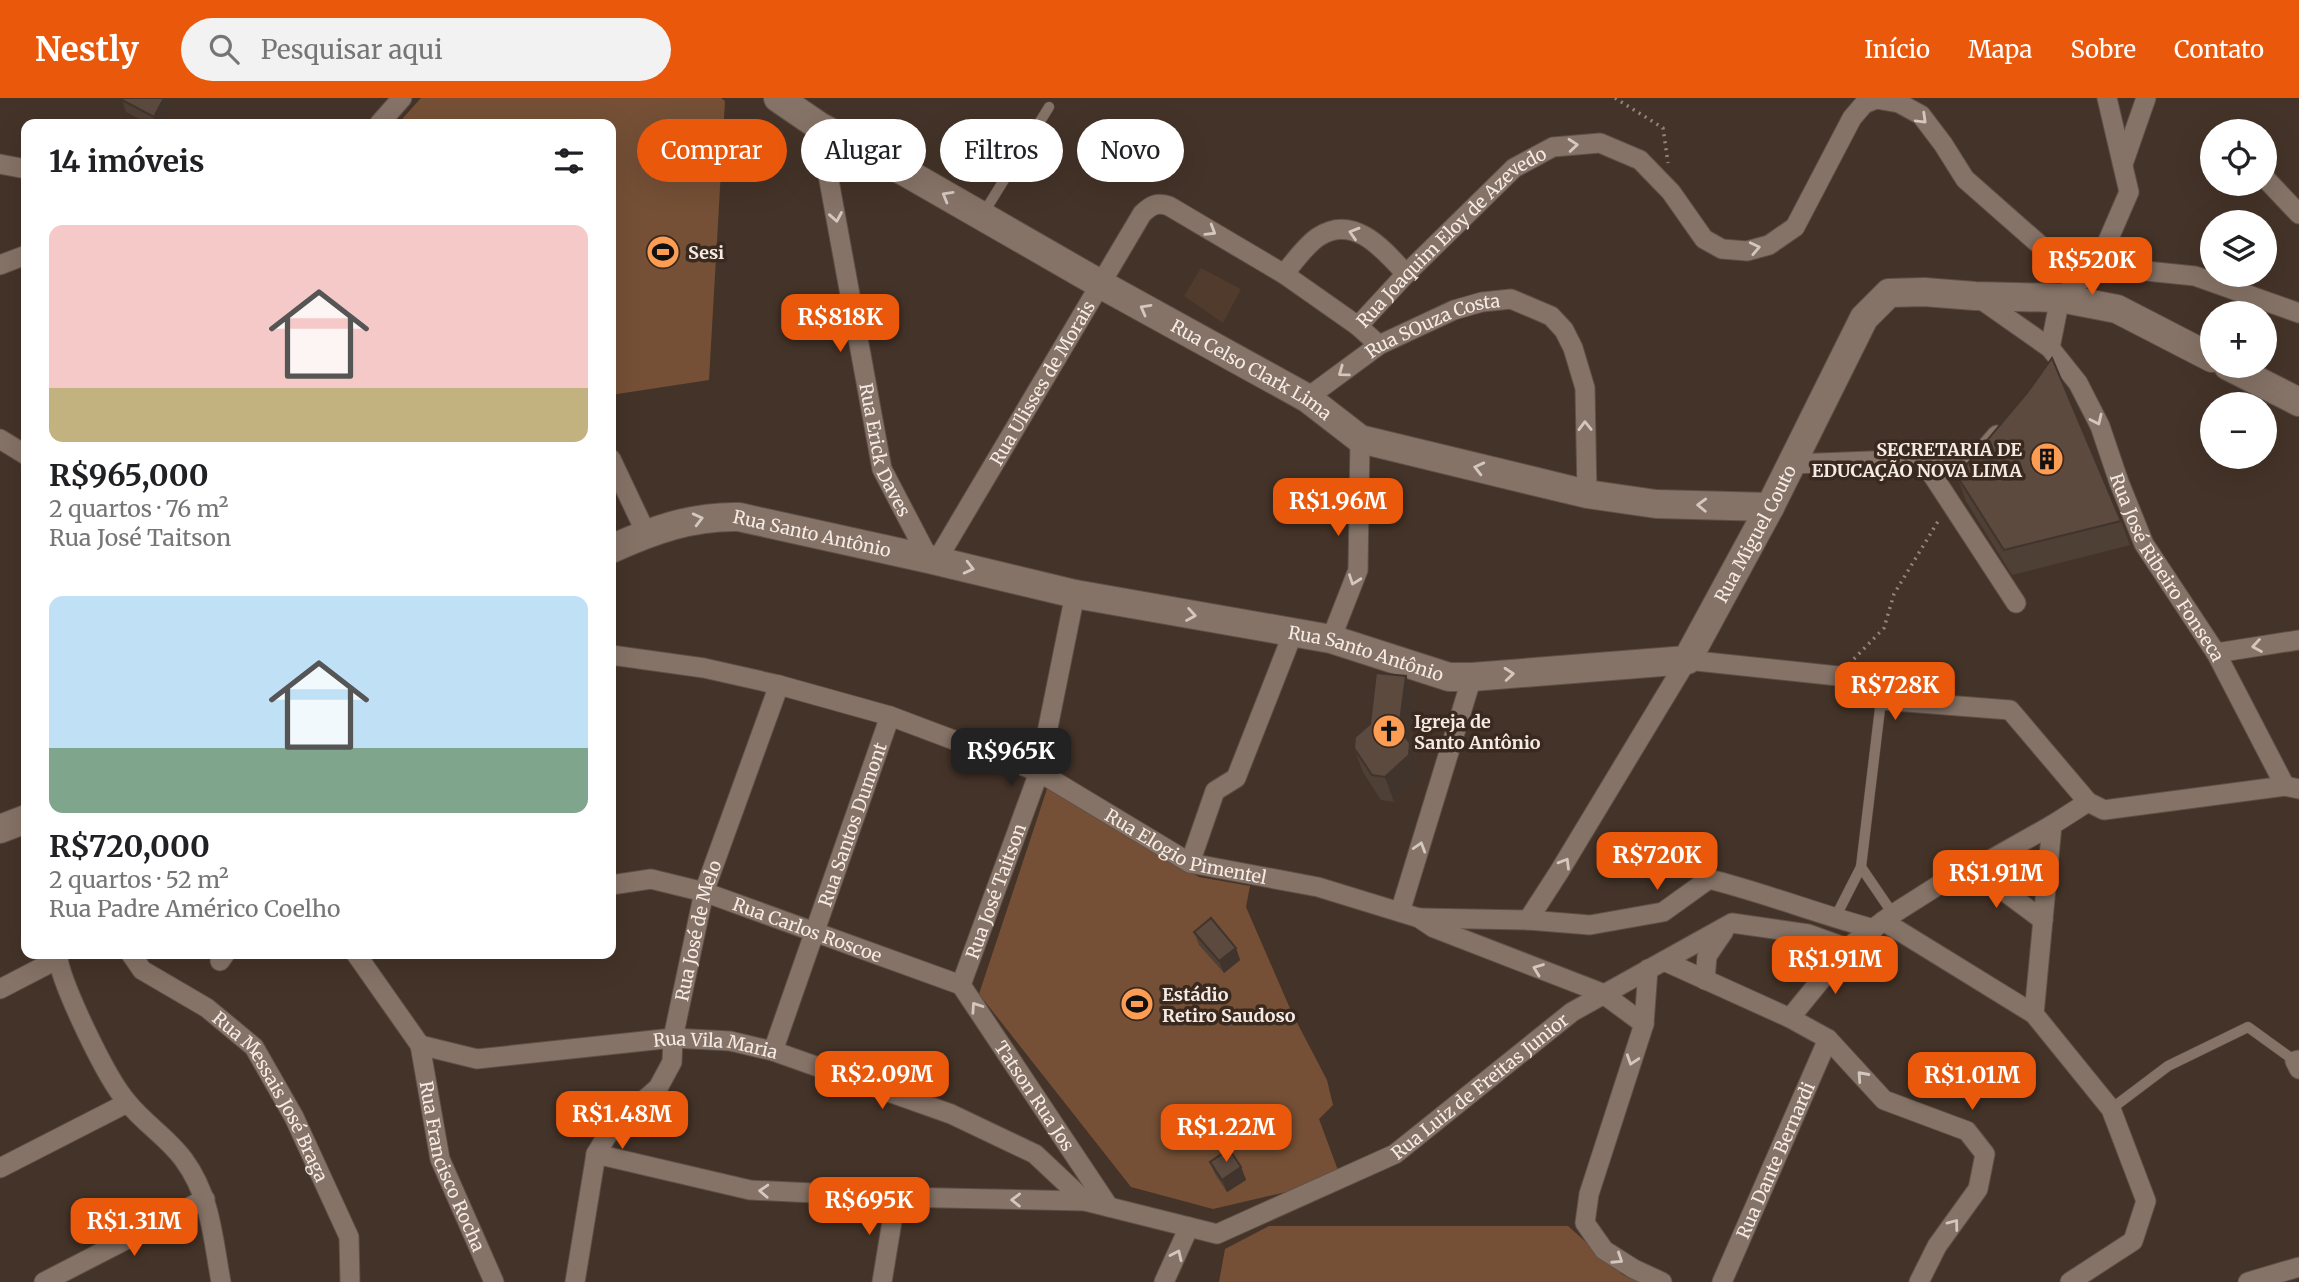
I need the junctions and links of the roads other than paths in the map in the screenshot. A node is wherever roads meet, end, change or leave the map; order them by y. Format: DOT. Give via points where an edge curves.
graph roads {
  1 [pos="402,98"];
  2 [pos="778,98"];
  3 [pos="2107,98"];
  4 [pos="2146,98"];
  5 [pos="1049,107"];
  6 [pos="383,119"];
  7 [pos="809,119"];
  8 [pos="0,164"];
  9 [pos="2123,165"];
  10 [pos="21,168"];
  11 [pos="829,182"];
  12 [pos="920,182"];
  13 [pos="2277,191"];
  14 [pos="2299,214"];
  15 [pos="982,216"];
  16 [pos="21,257"];
  17 [pos="0,265"];
  18 [pos="2098,266"];
  19 [pos="1284,274"];
  20 [pos="1406,274"];
  21 [pos="1102,285"];
  22 [pos="1975,296"];
  23 [pos="2060,298"];
  24 [pos="2299,313"];
  25 [pos="1358,326"];
  26 [pos="1380,345"];
  27 [pos="2200,352"];
  28 [pos="2056,355"];
  29 [pos="2252,378"];
  30 [pos="2045,381"];
  31 [pos="1307,398"];
  32 [pos="2299,402"];
  33 [pos="2010,421"];
  34 [pos="0,439"];
  35 [pos="1360,439"];
  36 [pos="1984,450"];
  37 [pos="21,453"];
  38 [pos="1922,459"];
  39 [pos="1793,464"];
  40 [pos="616,470"];
  41 [pos="1587,494"];
  42 [pos="1950,502"];
  43 [pos="1770,507"];
  44 [pos="646,533"];
  45 [pos="616,547"];
  46 [pos="933,559"];
  47 [pos="1075,594"];
  48 [pos="2016,603"];
  49 [pos="1293,633"];
  50 [pos="1331,639"];
  51 [pos="2299,640"];
  52 [pos="2216,653"];
  53 [pos="616,656"];
  54 [pos="1687,660"];
  55 [pos="1472,677"];
  56 [pos="779,685"];
  57 [pos="1881,701"];
  58 [pos="890,716"];
  59 [pos="1039,772"];
  60 [pos="2292,788"];
  61 [pos="2088,802"];
  62 [pos="21,821"];
  63 [pos="2052,825"];
  64 [pos="0,828"];
  65 [pos="1190,863"];
  66 [pos="1861,867"];
  67 [pos="1973,868"];
  68 [pos="616,884"];
  69 [pos="704,892"];
  70 [pos="1400,912"];
  71 [pos="1419,918"];
  72 [pos="1835,919"];
  73 [pos="1528,920"];
  74 [pos="2043,920"];
  75 [pos="1883,921"];
  76 [pos="1732,922"];
  77 [pos="814,931"];
  78 [pos="1847,948"];
  79 [pos="53,959"];
  80 [pos="59,959"];
  81 [pos="134,959"];
  82 [pos="360,959"];
  83 [pos="1656,965"];
  84 [pos="1705,980"];
  85 [pos="961,985"];
  86 [pos="0,989"];
  87 [pos="1602,993"];
  88 [pos="2034,1014"];
  89 [pos="1790,1018"];
  90 [pos="1644,1024"];
  91 [pos="673,1038"];
  92 [pos="1829,1039"];
  93 [pos="420,1045"];
  94 [pos="773,1051"];
  95 [pos="2298,1063"];
  96 [pos="127,1103"];
  97 [pos="2111,1109"];
  98 [pos="596,1154"];
  99 [pos="0,1168"];
  100 [pos="896,1197"];
  101 [pos="205,1199"];
  102 [pos="1084,1201"];
  103 [pos="1109,1207"];
  104 [pos="1189,1227"];
  105 [pos="2299,1267"];
  106 [pos="44,1282"];
  107 [pos="222,1282"];
  108 [pos="350,1282"];
  109 [pos="494,1282"];
  110 [pos="575,1282"];
  111 [pos="882,1282"];
  112 [pos="1164,1282"];
  113 [pos="1662,1282"];
  114 [pos="1722,1282"];
  115 [pos="1919,1282"];
  116 [pos="2070,1282"];
  117 [pos="2248,1282"];
  1 -- 6 [label="street"];
  2 -- 7 [label="street, Rua Celso Clark Lima"];
  3 -- 9 [label="street"];
  4 -- 9 [label="street"];
  5 -- 15 [label="lane"];
  8 -- 10 [label="street"];
  9 -- 18 [label="street" via="2129,192"];
  11 -- 46 [label="street, Rua Erick Daves, one-way" via="882,468"];
  15 -- 12 [label="street, Rua Celso Clark Lima, one-way"];
  13 -- 14 [label="street"];
  15 -- 21 [label="street, Rua Celso Clark Lima"];
  16 -- 17 [label="street"];
  20 -- 18 [label="street, Rua Joaquim Eloy de Azevedo, one-way" via="1514,168 1553,147 1600,143 1640,160 1671,192 1704,239 1723,249 1747,251 1769,245 1795,227 1842,135 1864,104 1876,99 1899,103 1921,115 1965,179 2049,253"];
  18 -- 23 [label="street"];
  18 -- 24 [label="street, Rua Joaquim Eloy de Azevedo" via="2195,276"];
  20 -- 19 [label="street, one-way" via="1373,240 1352,229 1318,238"];
  21 -- 19 [label="street, Rua Ulisses de Morais, one-way" via="1142,214 1159,203"];
  19 -- 25 [label="street"];
  20 -- 25 [label="street, Rua Joaquim Eloy de Azevedo"];
  31 -- 21 [label="street, Rua Celso Clark Lima, one-way"];
  21 -- 46 [label="street, Rua Ulisses de Morais"];
  22 -- 23 [label="street, Rua Miguel Couto"];
  22 -- 28 [label="street, Rua José Ribeiro Fonseca"];
  22 -- 39 [label="street, Rua Miguel Couto" via="1889,293 1864,318"];
  23 -- 27 [label="street, Rua Miguel Couto" via="2117,309"];
  23 -- 28 [label="street"];
  25 -- 26 [label="street, Rua Joaquim Eloy de Azevedo"];
  26 -- 31 [label="street, Rua SOuza Costa, one-way"];
  41 -- 26 [label="street, Rua SOuza Costa, one-way" via="1585,388 1573,348 1552,316 1511,299 1482,302 1454,310"];
  28 -- 30 [label="street"];
  28 -- 52 [label="street, Rua José Ribeiro Fonseca, one-way" via="2078,383 2100,426 2144,544"];
  29 -- 32 [label="street"];
  31 -- 35 [label="street, Rua Celso Clark Lima"];
  33 -- 36 [label="street"];
  34 -- 37 [label="street"];
  41 -- 35 [label="street, Rua Celso Clark Lima, one-way"];
  35 -- 50 [label="street, one-way" via="1358,570"];
  36 -- 38 [label="street"];
  36 -- 42 [label="street"];
  38 -- 39 [label="street"];
  38 -- 42 [label="street"];
  39 -- 43 [label="street, Rua Miguel Couto"];
  40 -- 44 [label="street"];
  43 -- 41 [label="street, Rua Celso Clark Lima, one-way" via="1656,504"];
  42 -- 48 [label="street"];
  43 -- 54 [label="street, Rua Miguel Couto"];
  44 -- 45 [label="street, Rua Santo Antônio"];
  44 -- 46 [label="street, Rua Santo Antônio, one-way" via="709,516 739,517"];
  46 -- 47 [label="street, Rua Santo Antônio, one-way"];
  47 -- 49 [label="street, Rua Santo Antônio, one-way"];
  47 -- 59 [label="street, Rua José Taitson"];
  49 -- 50 [label="street, Rua Santo Antônio"];
  49 -- 65 [label="street" via="1236,778 1215,791"];
  50 -- 55 [label="street, Rua Santo Antônio" via="1449,677"];
  51 -- 52 [label="street, one-way"];
  52 -- 60 [label="street, Rua José Ribeiro Fonseca"];
  53 -- 56 [label="street, Rua Elogio Pimentel"];
  55 -- 54 [label="street, Rua Santo Antônio, one-way"];
  54 -- 57 [label="street, Rua Santo Antônio" via="1838,676"];
  73 -- 54 [label="street, Rua Miguel Couto, one-way"];
  70 -- 55 [label="street, one-way"];
  56 -- 58 [label="street, Rua Elogio Pimentel"];
  56 -- 69 [label="street, Rua José de Melo"];
  57 -- 61 [label="street, Rua Santo Antônio" via="2011,710"];
  57 -- 66 [label="lane"];
  58 -- 59 [label="street, Rua Elogio Pimentel"];
  58 -- 77 [label="street, Rua Santos Dumont"];
  59 -- 65 [label="street, Rua Elogio Pimentel"];
  59 -- 85 [label="street, Rua José Taitson"];
  60 -- 61 [label="street" via="2104,810"];
  61 -- 63 [label="street"];
  62 -- 64 [label="street"];
  63 -- 67 [label="street"];
  63 -- 74 [label="street"];
  65 -- 70 [label="street, Rua Elogio Pimentel" via="1318,887"];
  66 -- 72 [label="lane"];
  66 -- 75 [label="lane"];
  67 -- 74 [label="street"];
  67 -- 75 [label="street"];
  68 -- 69 [label="street, Rua Carlos Roscoe" via="651,879"];
  69 -- 77 [label="street, Rua Carlos Roscoe"];
  69 -- 91 [label="street, Rua José de Melo"];
  70 -- 71 [label="street, Rua Elogio Pimentel"];
  71 -- 73 [label="street"];
  87 -- 71 [label="street, Rua Elogio Pimentel, one-way" via="1434,928"];
  72 -- 73 [label="street" via="1709,879 1663,912 1590,925"];
  72 -- 75 [label="street"];
  74 -- 88 [label="street"];
  75 -- 78 [label="street"];
  75 -- 88 [label="street"];
  76 -- 78 [label="street" via="1808,934"];
  76 -- 83 [label="street, Rua Luiz de Freitas Junior"];
  76 -- 84 [label="street" via="1707,956"];
  77 -- 85 [label="street, Rua Carlos Roscoe"];
  77 -- 94 [label="street, Rua Santos Dumont"];
  78 -- 89 [label="street"];
  79 -- 86 [label="street"];
  80 -- 96 [label="street" via="78,1013"];
  81 -- 108 [label="street, Rua Messais José Braga" via="142,970 207,1008 254,1047 294,1117 349,1237"];
  82 -- 93 [label="street"];
  83 -- 84 [label="street"];
  83 -- 87 [label="street, Rua Luiz de Freitas Junior"];
  83 -- 90 [label="street"];
  84 -- 89 [label="street"];
  103 -- 85 [label="street, Tatson Rua Jos, one-way"];
  87 -- 90 [label="street, Rua Elogio Pimentel"];
  87 -- 104 [label="street, Rua Luiz de Freitas Junior" via="1395,1154 1217,1234"];
  88 -- 97 [label="street"];
  89 -- 92 [label="street"];
  90 -- 113 [label="street, one-way" via="1589,1194 1585,1223 1604,1250"];
  91 -- 93 [label="street, Rua Vila Maria" via="477,1059"];
  91 -- 94 [label="street, Rua Vila Maria" via="730,1041"];
  91 -- 98 [label="street, Rua José de Melo" via="672,1062 657,1088 611,1129"];
  92 -- 114 [label="street, Rua Dante Bernardi"];
  115 -- 92 [label="street, one-way" via="1937,1246 1978,1189 1984,1154 1967,1131 1884,1100"];
  93 -- 109 [label="street, Rua Francisco Rocha" via="440,1158"];
  94 -- 102 [label="street, Rua Vila Maria" via="951,1114 1035,1154"];
  95 -- 97 [label="lane" via="2248,1027 2168,1066"];
  96 -- 99 [label="street"];
  96 -- 101 [label="street" via="184,1161"];
  97 -- 116 [label="street" via="2146,1201 2133,1241"];
  100 -- 98 [label="street, one-way" via="750,1190"];
  98 -- 110 [label="street, Rua José de Melo"];
  102 -- 100 [label="street, one-way"];
  100 -- 111 [label="street"];
  101 -- 106 [label="street"];
  101 -- 107 [label="street"];
  102 -- 103 [label="street"];
  103 -- 104 [label="street"];
  112 -- 104 [label="street, one-way"];
  105 -- 117 [label="street"];
}
